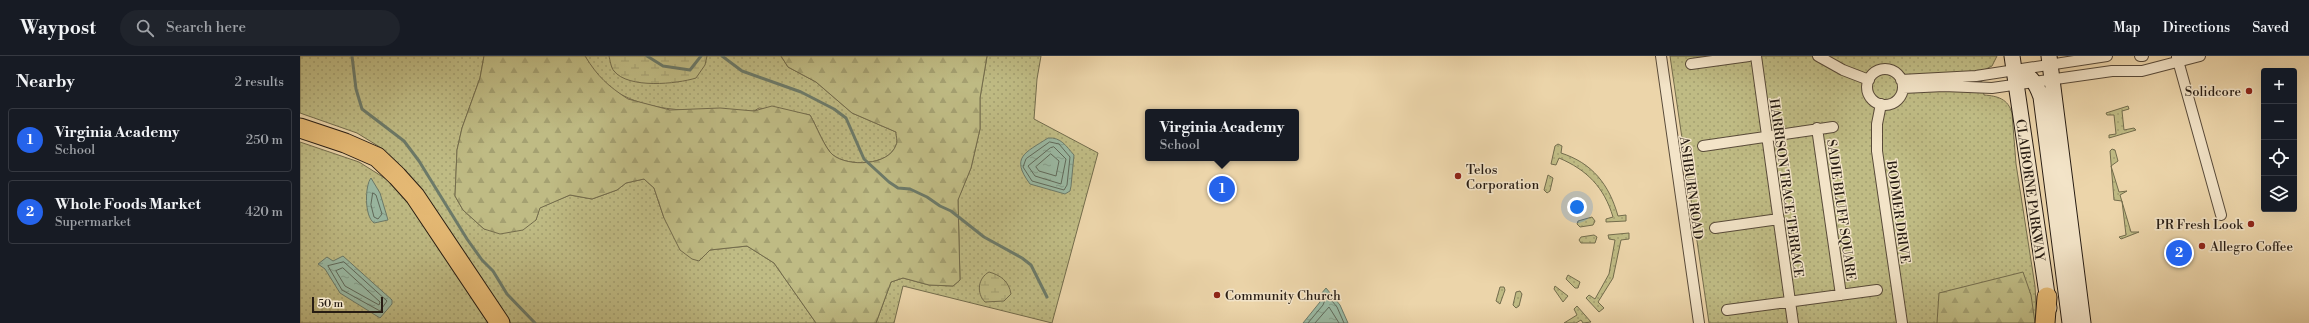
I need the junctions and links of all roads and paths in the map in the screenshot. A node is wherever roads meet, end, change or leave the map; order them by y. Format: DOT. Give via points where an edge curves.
graph roads {
  1 [pos="1661,56"];
  2 [pos="1749,56"];
  3 [pos="1756,56"];
  4 [pos="1818,56"];
  5 [pos="2107,56"];
  6 [pos="2200,56"];
  7 [pos="2178,59"];
  8 [pos="2049,60"];
  9 [pos="2013,63"];
  10 [pos="1692,64"];
  11 [pos="1869,80"];
  12 [pos="2052,80"];
  13 [pos="2036,82"];
  14 [pos="1902,84"];
  15 [pos="2016,85"];
  16 [pos="1882,104"];
  17 [pos="1833,127"];
  18 [pos="300,128"];
  19 [pos="1817,128"];
  20 [pos="1767,137"];
  21 [pos="1703,146"];
  22 [pos="2221,215"];
  23 [pos="1779,219"];
  24 [pos="1715,228"];
  25 [pos="1877,290"];
  26 [pos="1841,295"];
  27 [pos="2047,297"];
  28 [pos="1791,301"];
  29 [pos="1727,310"];
  30 [pos="500,323"];
  31 [pos="1699,323"];
  32 [pos="1793,323"];
  33 [pos="1902,323"];
  34 [pos="2046,323"];
  35 [pos="2051,323"];
  36 [pos="2070,323"];
  37 [pos="2083,323"];
  1 -- 31 [label="street, ASHBURN ROAD"];
  2 -- 10 [label="street"];
  3 -- 20 [label="street, HARRISON TRACE TERRACE"];
  4 -- 11 [label="street" via="1843,70"];
  5 -- 8 [label="street"];
  6 -- 7 [label="street"];
  7 -- 12 [label="street" via="2142,71 2112,70"];
  7 -- 22 [label="street"];
  8 -- 9 [label="street"];
  8 -- 12 [label="main road"];
  9 -- 13 [label="main road"];
  9 -- 14 [label="street" via="1976,76"];
  9 -- 15 [label="main road, CLAIBORNE PARKWAY"];
  11 -- 14 [label="street" via="1876,72 1884,69 1892,71"];
  11 -- 16 [label="street" via="1869,94 1874,101"];
  12 -- 13 [label="street"];
  12 -- 37 [label="main road"];
  13 -- 15 [label="street"];
  13 -- 36 [label="main road" via="2041,97"];
  14 -- 15 [label="street" via="1985,88"];
  14 -- 16 [label="street" via="1900,96 1894,102"];
  15 -- 27 [label="main road, CLAIBORNE PARKWAY"];
  16 -- 33 [label="street, BODMER DRIVE" via="1877,124 1877,151"];
  17 -- 19 [label="street, SADIE BLUFF SQUARE"];
  18 -- 30 [label="highway" via="377,157 397,176 415,196"];
  19 -- 20 [label="street, SADIE BLUFF SQUARE"];
  19 -- 26 [label="street, SADIE BLUFF SQUARE"];
  20 -- 21 [label="street, SADIE BLUFF SQUARE"];
  20 -- 23 [label="street, HARRISON TRACE TERRACE"];
  23 -- 24 [label="street"];
  23 -- 28 [label="street, HARRISON TRACE TERRACE"];
  25 -- 26 [label="street, SADIE BLUFF SQUARE"];
  26 -- 28 [label="street, SADIE BLUFF SQUARE"];
  27 -- 34 [label="highway"];
  27 -- 35 [label="main road, CLAIBORNE PARKWAY"];
  28 -- 29 [label="street, SADIE BLUFF SQUARE"];
  28 -- 32 [label="street, HARRISON TRACE TERRACE"];
}
